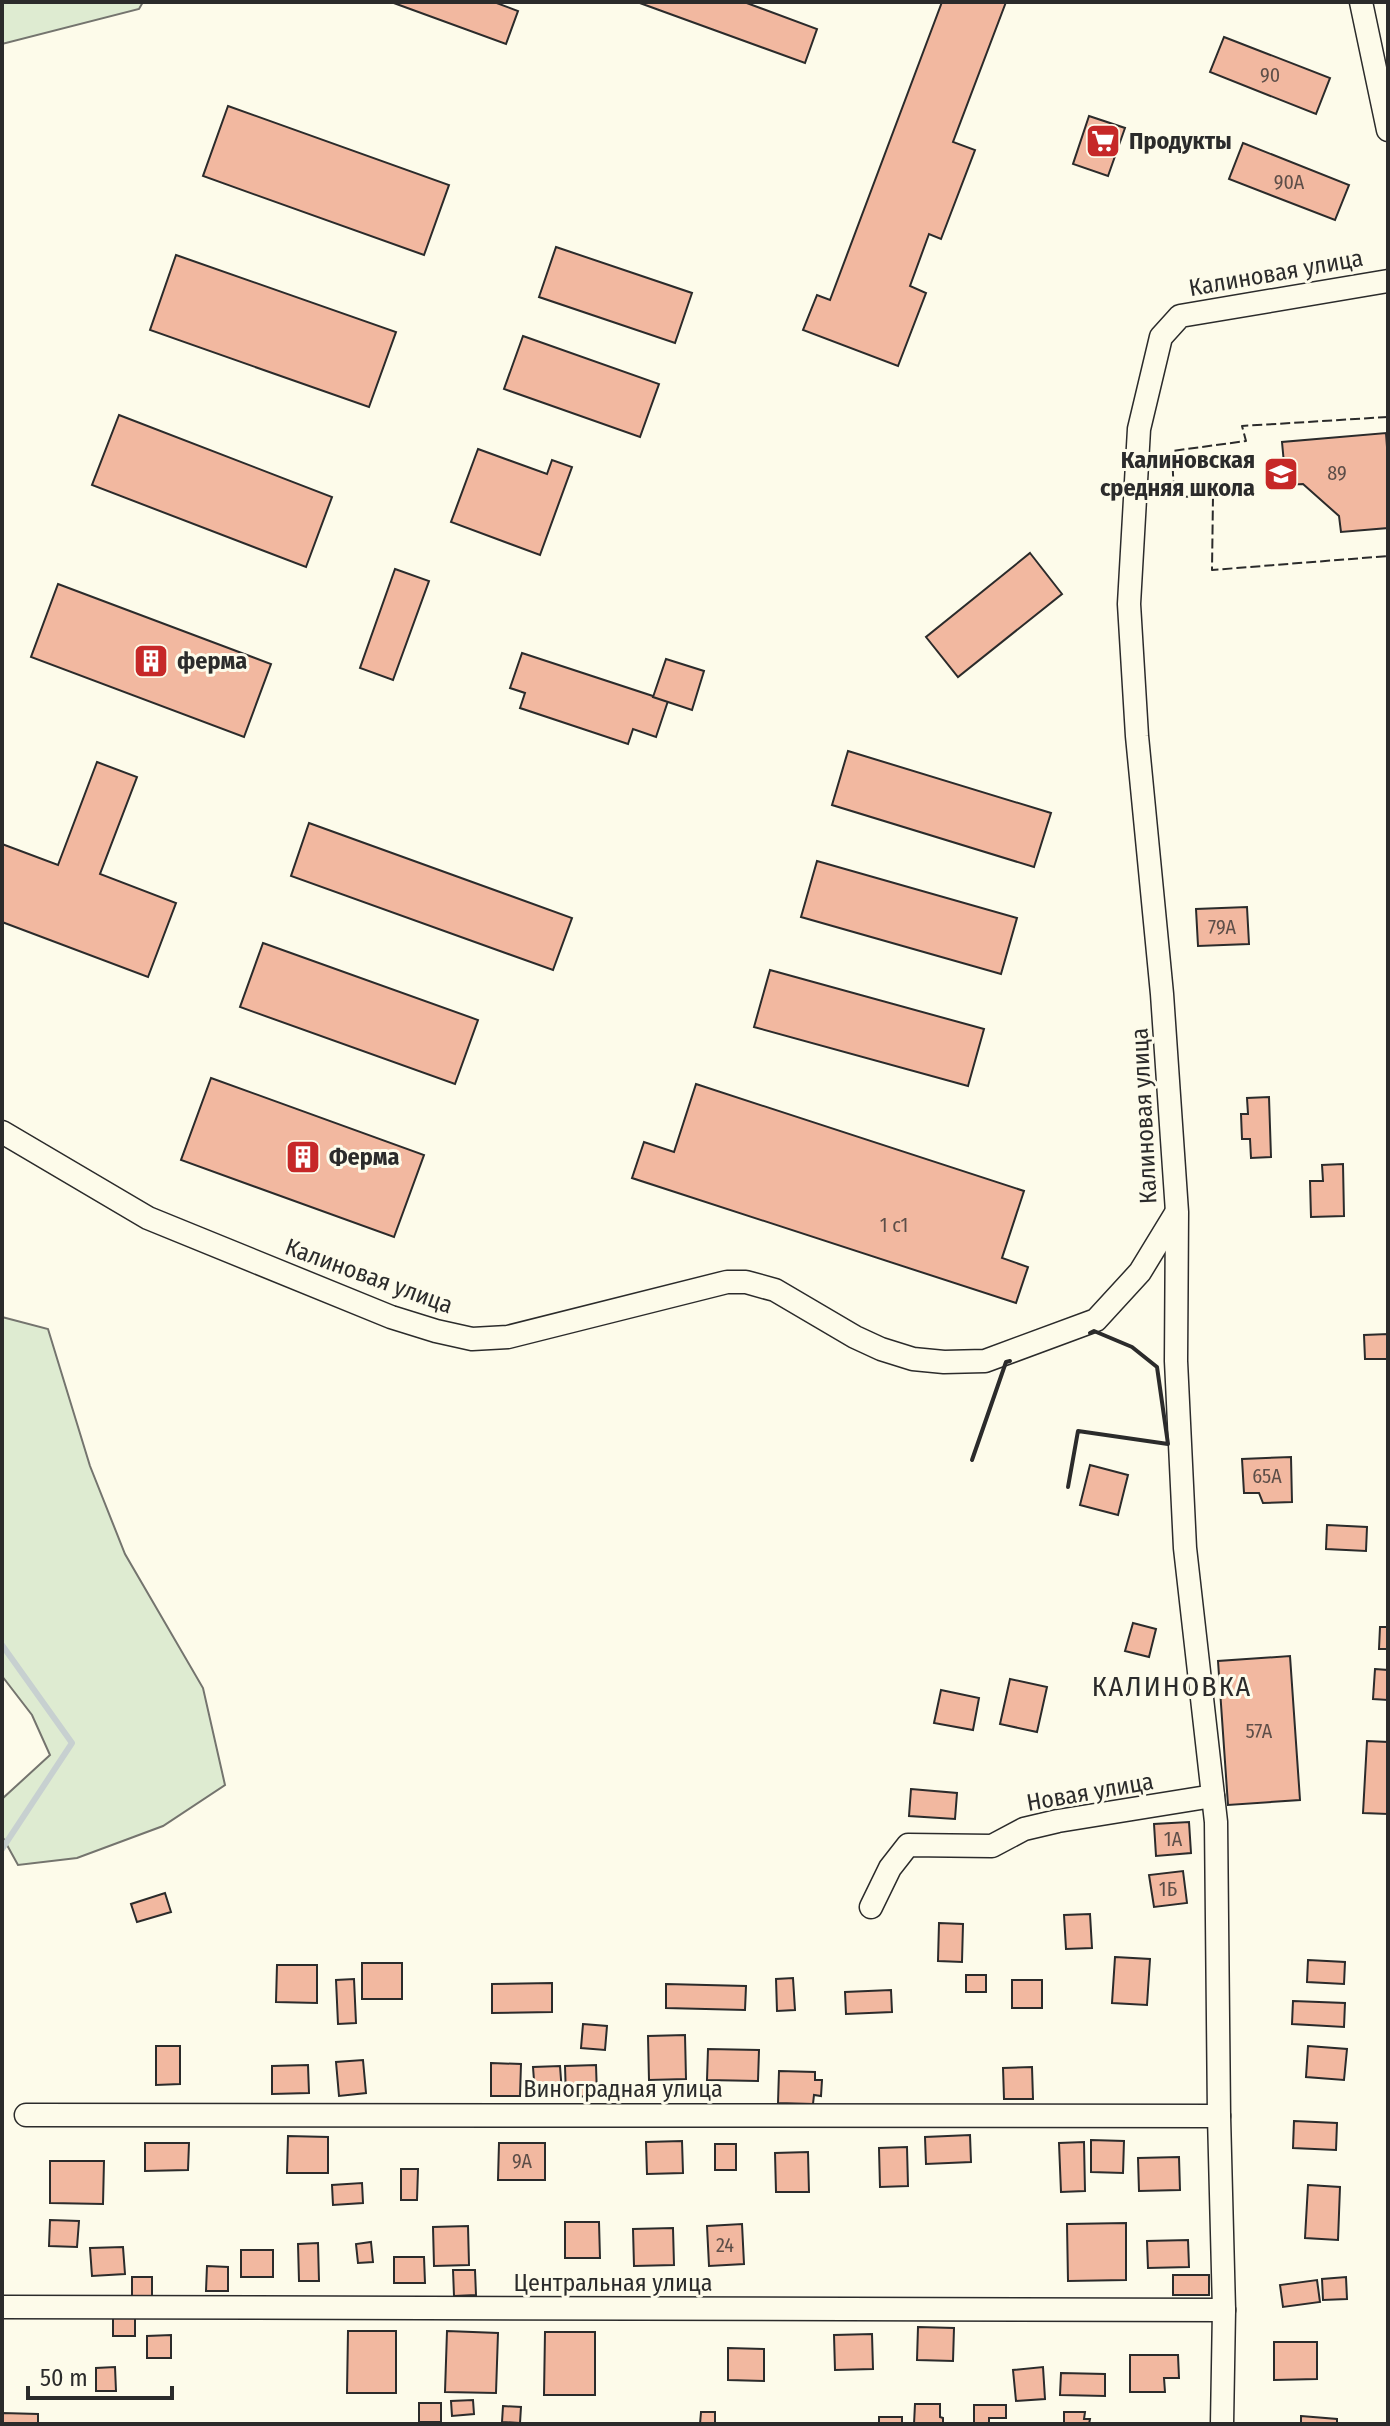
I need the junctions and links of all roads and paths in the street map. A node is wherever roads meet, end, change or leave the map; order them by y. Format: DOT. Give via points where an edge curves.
graph roads {
  1 [pos="1361,2"];
  2 [pos="1388,130"];
  3 [pos="1388,281"];
  4 [pos="2,1132"];
  5 [pos="1177,1212"];
  6 [pos="1213,1796"];
  7 [pos="871,1907"];
  8 [pos="26,2115"];
  9 [pos="1219,2116"];
  10 [pos="2,2307"];
  11 [pos="1224,2310"];
  12 [pos="1222,2424"];
  1 -- 2 [label="street"];
  3 -- 5 [label="street, Калиновая улица" via="1180,316 1161,337 1139,429 1129,604"];
  4 -- 5 [label="street, Калиновая улица" via="148,1218 391,1317 472,1339 508,1337 727,1282 746,1282 775,1290 881,1349 913,1359 985,1361 1096,1320 1140,1272"];
  5 -- 6 [label="street" via="1176,1361 1185,1548"];
  6 -- 7 [label="street, Новая улица" via="1047,1823 992,1846 908,1845"];
  6 -- 9 [label="street"];
  8 -- 9 [label="street, Виноградная улица"];
  9 -- 11 [label="street"];
  10 -- 11 [label="street, Центральная улица"];
  11 -- 12 [label="street"];
}
